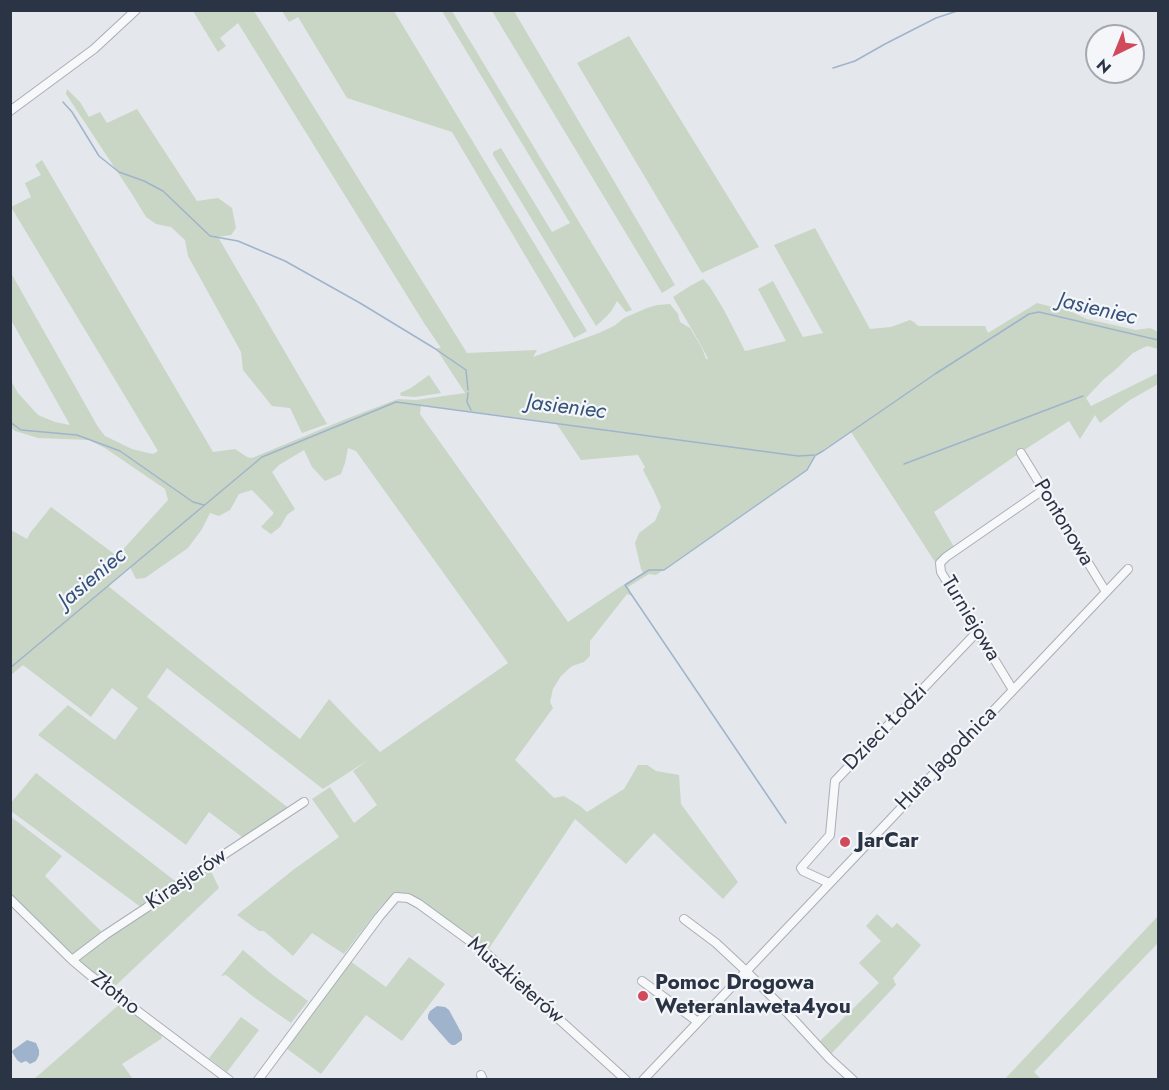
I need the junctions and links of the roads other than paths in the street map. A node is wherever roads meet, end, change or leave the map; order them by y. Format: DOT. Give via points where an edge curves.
graph roads {
  1 [pos="136,10"];
  2 [pos="10,111"];
  3 [pos="1021,453"];
  4 [pos="1044,490"];
  5 [pos="1128,569"];
  6 [pos="1106,592"];
  7 [pos="978,632"];
  8 [pos="1013,690"];
  9 [pos="303,802"];
  10 [pos="829,883"];
  11 [pos="10,899"];
  12 [pos="684,919"];
  13 [pos="72,960"];
  14 [pos="746,971"];
  15 [pos="642,981"];
  16 [pos="698,1022"];
  17 [pos="853,1079"];
  18 [pos="229,1080"];
  19 [pos="258,1080"];
  20 [pos="626,1080"];
  21 [pos="643,1080"];
  1 -- 2 [label="street" via="94,49"];
  3 -- 4 [label="street, Pontonowa"];
  4 -- 6 [label="street, Pontonowa"];
  4 -- 7 [label="street, Turniejowa" via="940,563 941,572"];
  5 -- 6 [label="street, Huta Jagodnica"];
  6 -- 8 [label="street, Huta Jagodnica"];
  7 -- 8 [label="street, Turniejowa"];
  7 -- 10 [label="street, Dzieci Łodzi" via="835,781 830,835 801,868"];
  8 -- 10 [label="street, Huta Jagodnica"];
  9 -- 13 [label="street, Kirasjerów"];
  10 -- 14 [label="street, Huta Jagodnica"];
  11 -- 13 [label="street, Złotno"];
  12 -- 14 [label="street"];
  13 -- 18 [label="street, Złotno"];
  14 -- 16 [label="street, Huta Jagodnica"];
  14 -- 17 [label="street"];
  15 -- 16 [label="street"];
  16 -- 21 [label="street, Huta Jagodnica"];
  19 -- 20 [label="street, Muszkieterów" via="396,897 419,904 486,953"];
}
